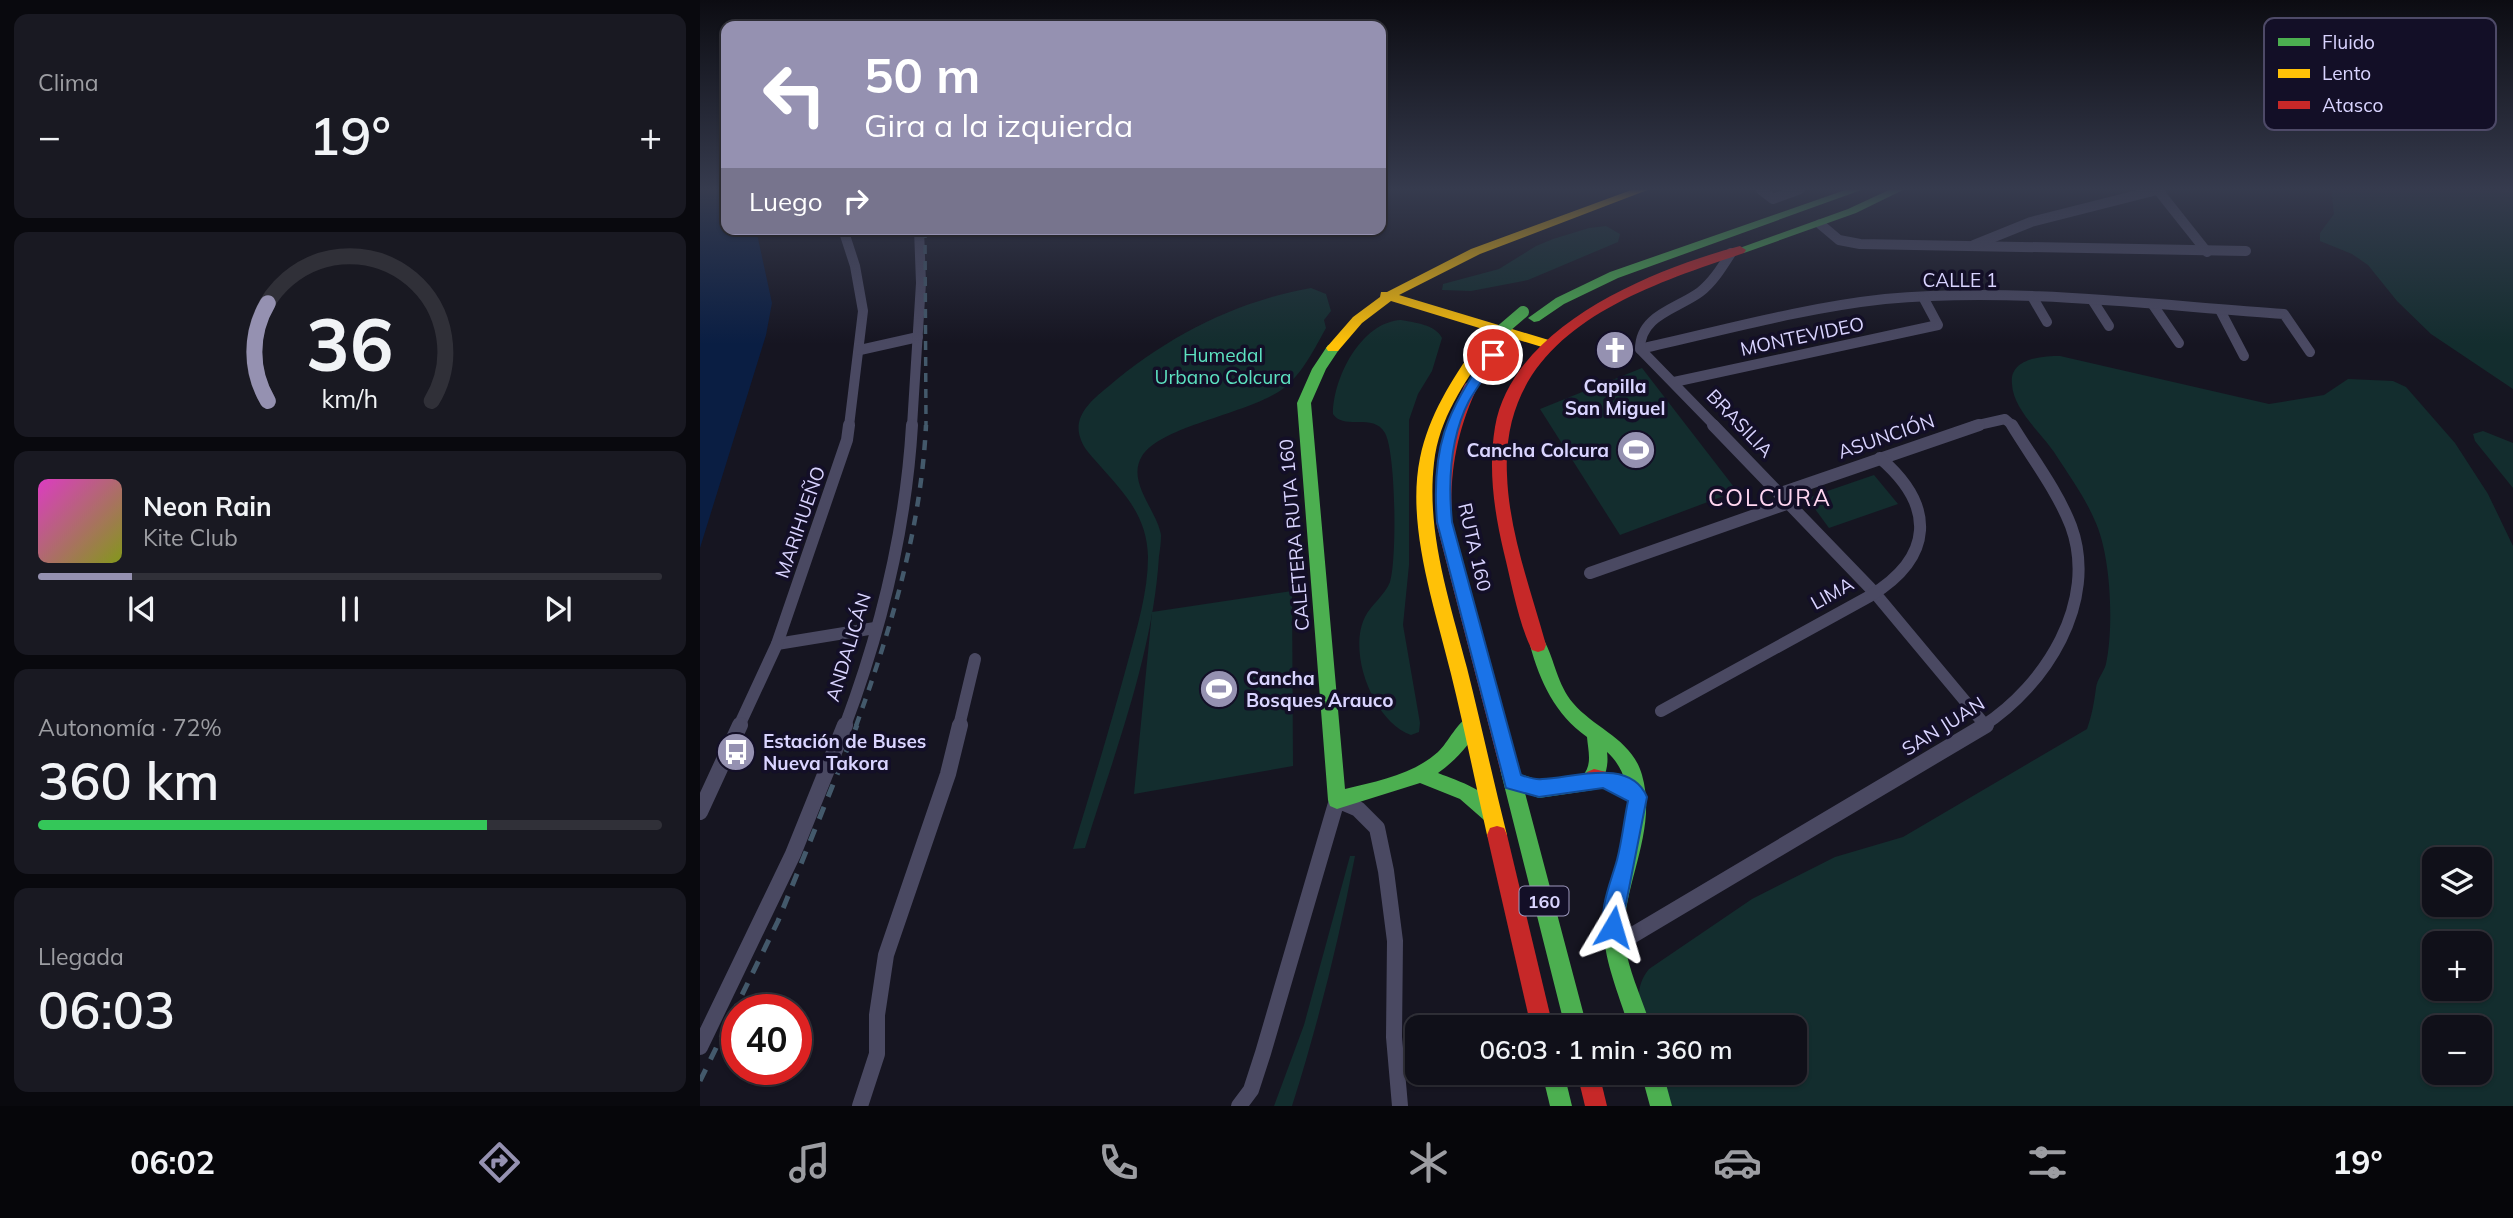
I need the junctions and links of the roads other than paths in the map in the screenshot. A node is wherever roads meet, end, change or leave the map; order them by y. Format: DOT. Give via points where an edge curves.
graph roads {
  1 [pos="846,241"];
  2 [pos="920,241"];
  3 [pos="1509,241"];
  4 [pos="1683,241"];
  5 [pos="1712,241"];
  6 [pos="1771,241"];
  7 [pos="1842,241"];
  8 [pos="1983,241"];
  9 [pos="2198,241"];
  10 [pos="1967,247"];
  11 [pos="2246,251"];
  12 [pos="2207,252"];
  13 [pos="1731,254"];
  14 [pos="1423,273"];
  15 [pos="1385,295"];
  16 [pos="1923,297"];
  17 [pos="2033,298"];
  18 [pos="2093,301"];
  19 [pos="2153,305"];
  20 [pos="1440,310"];
  21 [pos="2220,310"];
  22 [pos="1534,313"];
  23 [pos="1360,315"];
  24 [pos="2047,322"];
  25 [pos="2109,326"];
  26 [pos="918,337"];
  27 [pos="2179,343"];
  28 [pos="1547,344"];
  29 [pos="1640,349"];
  30 [pos="860,350"];
  31 [pos="1487,352"];
  32 [pos="2310,352"];
  33 [pos="2244,356"];
  34 [pos="1674,382"];
  35 [pos="2005,419"];
  36 [pos="1880,458"];
  37 [pos="1785,498"];
  38 [pos="1590,573"];
  39 [pos="1874,592"];
  40 [pos="875,628"];
  41 [pos="777,644"];
  42 [pos="975,659"];
  43 [pos="1661,711"];
  44 [pos="1471,724"];
  45 [pos="1985,725"];
  46 [pos="1595,732"];
  47 [pos="1423,776"];
  48 [pos="1594,778"];
  49 [pos="1513,781"];
  50 [pos="1638,797"];
  51 [pos="1337,800"];
  52 [pos="700,812"];
  53 [pos="1491,814"];
  54 [pos="1615,946"];
  55 [pos="1539,1015"];
  56 [pos="1573,1015"];
  57 [pos="1636,1015"];
  58 [pos="700,1045"];
  59 [pos="1556,1085"];
  60 [pos="1591,1085"];
  61 [pos="1655,1085"];
  62 [pos="860,1106"];
  63 [pos="1239,1106"];
  64 [pos="1400,1106"];
  65 [pos="1561,1106"];
  66 [pos="1596,1106"];
  67 [pos="1661,1106"];
  1 -- 30 [label="street, MARIHUEÑO" via="863,311"];
  2 -- 26 [label="street, ANDALICÁN"];
  3 -- 14 [label="main road, CALETERA RUTA 160"];
  4 -- 22 [label="main road, RUTA 160 / 160" via="1555,290"];
  5 -- 22 [label="main road, RUTA 160 / 160" via="1614,275"];
  6 -- 13 [label="main road"];
  7 -- 10 [label="street"];
  8 -- 10 [label="street"];
  9 -- 12 [label="street"];
  10 -- 12 [label="street"];
  11 -- 12 [label="street"];
  13 -- 28 [label="main road" via="1609,300 1576,319"];
  13 -- 29 [label="street" via="1703,290 1647,324 1639,337"];
  14 -- 15 [label="main road, CALETERA RUTA 160"];
  14 -- 20 [label="main road" via="1424,295"];
  15 -- 20 [label="main road"];
  15 -- 23 [label="main road, CALETERA RUTA 160"];
  16 -- 17 [label="street, CALLE 1"];
  16 -- 29 [label="street, CALLE 1" via="1802,311"];
  16 -- 34 [label="street, MONTEVIDEO" via="1938,325"];
  17 -- 18 [label="street, CALLE 1"];
  17 -- 24 [label="street"];
  18 -- 19 [label="street, CALLE 1"];
  18 -- 25 [label="street"];
  19 -- 21 [label="street, CALLE 1"];
  19 -- 27 [label="street"];
  20 -- 23 [label="main road" via="1394,308"];
  20 -- 28 [label="main road"];
  21 -- 32 [label="street, CALLE 1" via="2284,314"];
  21 -- 33 [label="street"];
  22 -- 31 [label="main road, RUTA 160 / 160"];
  23 -- 51 [label="main road, CALETERA RUTA 160" via="1326,356 1304,403"];
  26 -- 30 [label="street"];
  26 -- 40 [label="street, ANDALICÁN" via="910,470"];
  28 -- 46 [label="main road" via="1507,408 1497,454 1498,487 1547,674 1566,706"];
  29 -- 34 [label="street, BRASILIA"];
  30 -- 41 [label="street, MARIHUEÑO" via="847,440"];
  31 -- 44 [label="main road, RUTA 160 / 160" via="1458,377 1440,408 1428,443 1423,479 1436,576"];
  31 -- 49 [label="main road, RUTA 160 / 160" via="1452,425 1442,469 1442,504"];
  34 -- 37 [label="street, BRASILIA"];
  35 -- 36 [label="street, ASUNCIÓN"];
  35 -- 45 [label="street, SAN JUAN" via="2067,521 2076,543 2076,573 2066,625 2047,665 2016,702"];
  36 -- 37 [label="street, ASUNCIÓN"];
  36 -- 39 [label="street, LIMA" via="1915,498 1921,533 1907,567"];
  37 -- 38 [label="street, ASUNCIÓN"];
  37 -- 39 [label="street, BRASILIA"];
  39 -- 43 [label="street, LIMA"];
  39 -- 45 [label="street, BRASILIA"];
  40 -- 41 [label="street"];
  40 -- 58 [label="street, ANDALICÁN" via="836,749 801,836"];
  41 -- 52 [label="street, MARIHUEÑO"];
  42 -- 62 [label="street" via="948,774 886,955 877,1015 877,1054"];
  44 -- 47 [label="main road" via="1450,757"];
  44 -- 53 [label="main road, RUTA 160 / 160"];
  45 -- 54 [label="street, SAN JUAN"];
  46 -- 48 [label="main road" via="1599,751"];
  46 -- 50 [label="main road" via="1623,754"];
  47 -- 51 [label="main road"];
  47 -- 53 [label="main road" via="1466,793"];
  48 -- 49 [label="main road" via="1586,784 1539,789"];
  48 -- 50 [label="main road"];
  49 -- 56 [label="main road, RUTA 160 / 160"];
  50 -- 54 [label="main road" via="1616,902"];
  51 -- 63 [label="street" via="1251,1090"];
  51 -- 64 [label="street" via="1358,809 1377,828 1386,871 1395,941 1394,1037"];
  53 -- 55 [label="main road, RUTA 160 / 160"];
  54 -- 57 [label="main road"];
  59 -- 65 [label="main road"];
  60 -- 66 [label="main road"];
  61 -- 67 [label="main road"];
}
